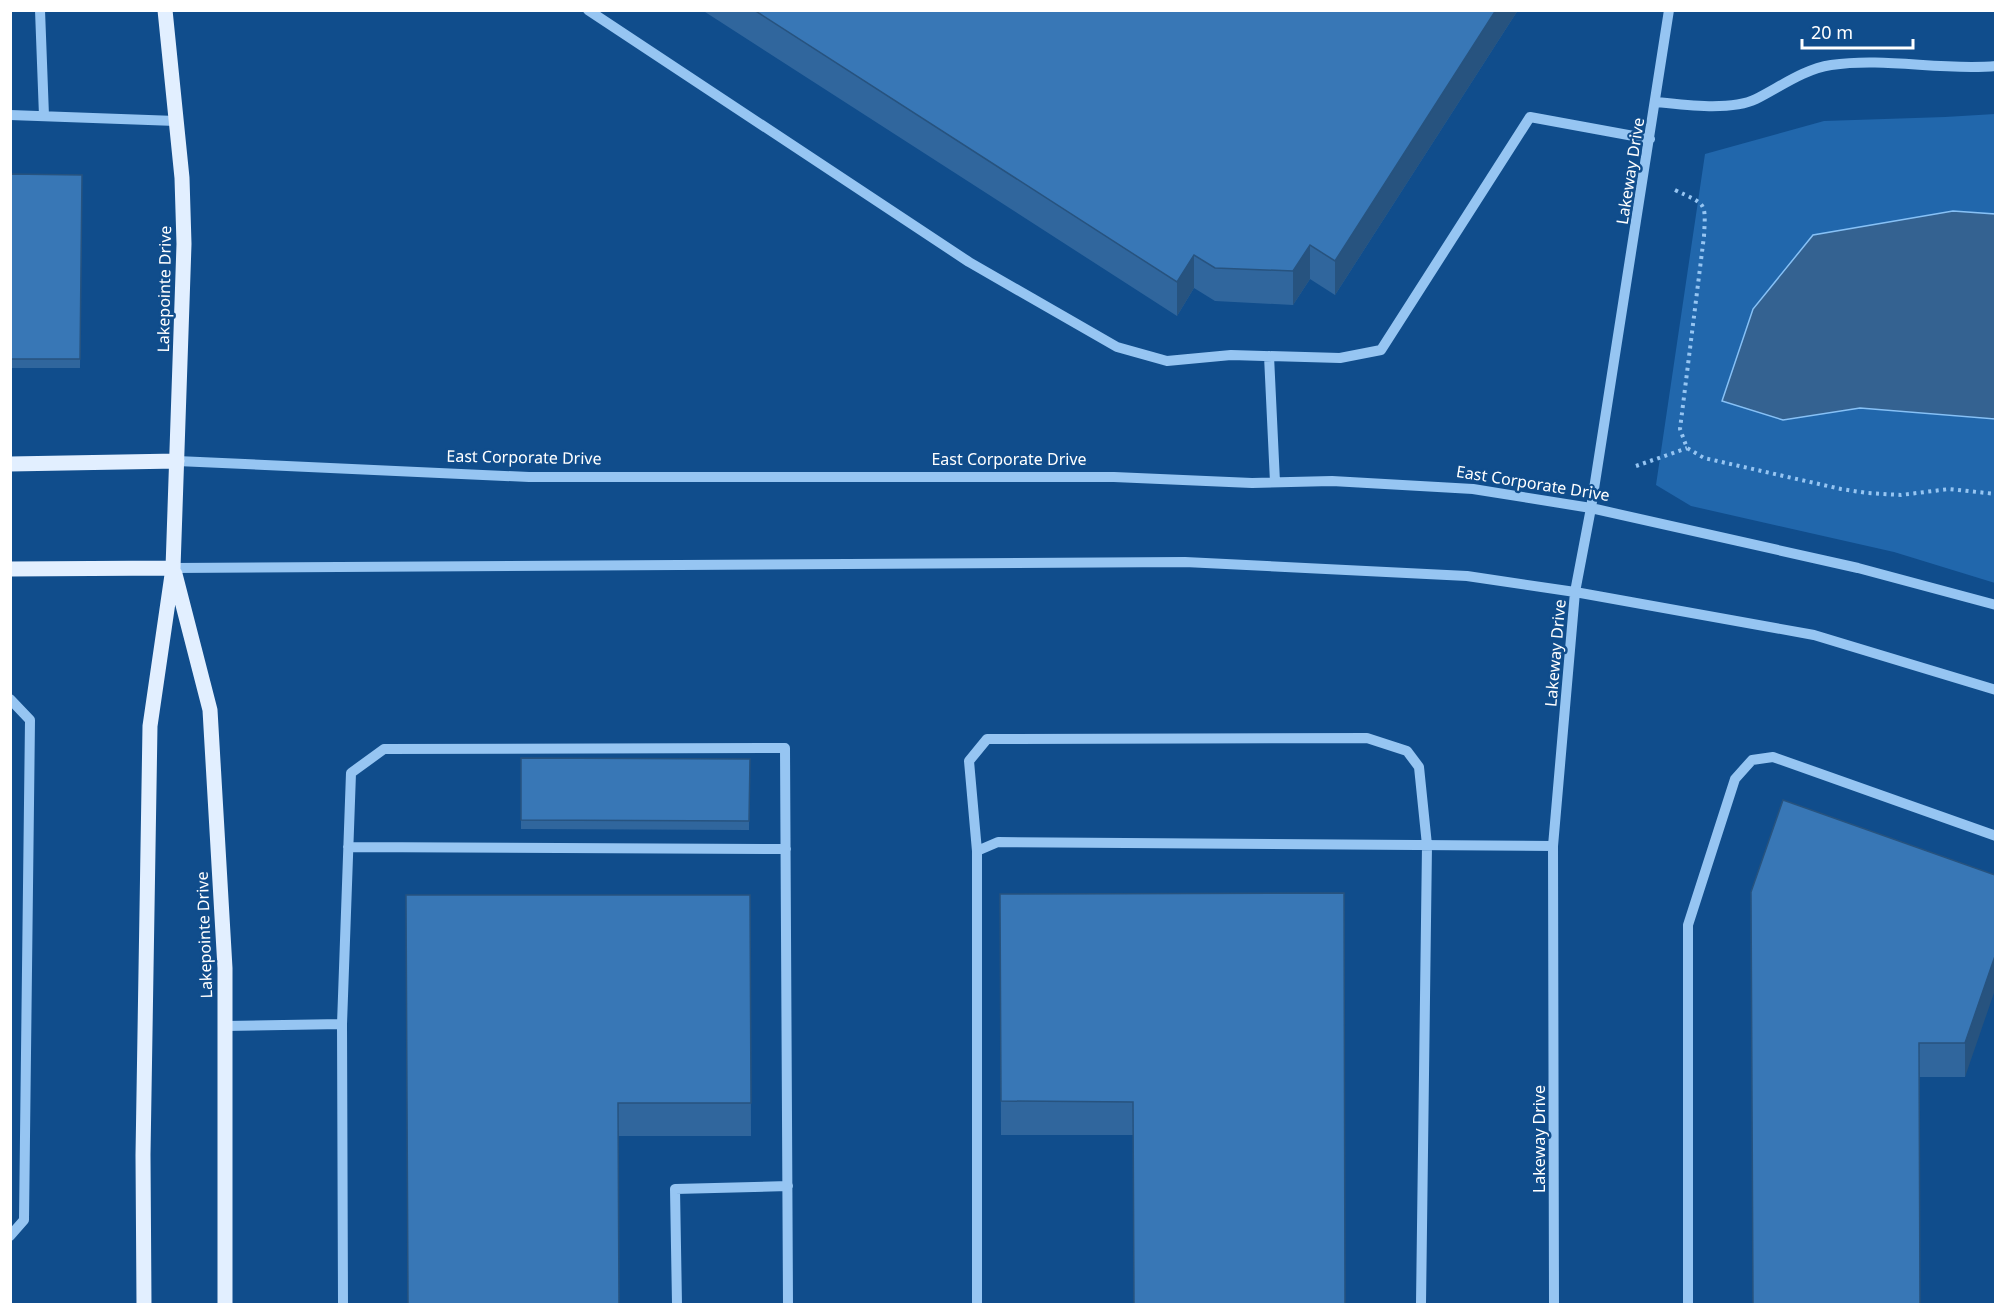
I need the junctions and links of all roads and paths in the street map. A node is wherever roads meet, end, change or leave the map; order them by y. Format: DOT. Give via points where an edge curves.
graph roads {
  1 [pos="40,10"];
  2 [pos="165,10"];
  3 [pos="588,10"];
  4 [pos="1670,10"];
  5 [pos="1995,66"];
  6 [pos="1656,102"];
  7 [pos="10,116"];
  8 [pos="44,116"];
  9 [pos="176,121"];
  10 [pos="1650,139"];
  11 [pos="1675,190"];
  12 [pos="1269,357"];
  13 [pos="1687,448"];
  14 [pos="177,461"];
  15 [pos="10,464"];
  16 [pos="1636,466"];
  17 [pos="1275,482"];
  18 [pos="1995,494"];
  19 [pos="1591,508"];
  20 [pos="173,568"];
  21 [pos="10,569"];
  22 [pos="1575,592"];
  23 [pos="1995,604"];
  24 [pos="1995,690"];
  25 [pos="10,699"];
  26 [pos="1995,836"];
  27 [pos="1426,845"];
  28 [pos="1553,846"];
  29 [pos="348,847"];
  30 [pos="786,849"];
  31 [pos="976,851"];
  32 [pos="342,1024"];
  33 [pos="225,1026"];
  34 [pos="788,1186"];
  35 [pos="10,1236"];
  36 [pos="144,1305"];
  37 [pos="225,1305"];
  38 [pos="343,1305"];
  39 [pos="677,1305"];
  40 [pos="788,1305"];
  41 [pos="977,1305"];
  42 [pos="1421,1305"];
  43 [pos="1554,1305"];
  44 [pos="1688,1305"];
  1 -- 8 [label="street"];
  2 -- 9 [label="main road, Lakepointe Drive"];
  3 -- 12 [label="street" via="969,262 1117,347 1167,361 1231,355"];
  4 -- 6 [label="street, Lakeway Drive"];
  5 -- 6 [label="street" via="1859,61 1827,66 1755,100 1694,106"];
  6 -- 10 [label="street, Lakeway Drive"];
  7 -- 8 [label="street"];
  8 -- 9 [label="street"];
  9 -- 14 [label="main road, Lakepointe Drive" via="184,244"];
  10 -- 12 [label="street" via="1530,117 1381,350 1340,358"];
  10 -- 19 [label="street, Lakeway Drive"];
  11 -- 13 [label="path" via="1701,203 1706,211 1680,429"];
  12 -- 17 [label="street"];
  13 -- 16 [label="path"];
  13 -- 18 [label="path" via="1704,458 1867,493 1901,495 1949,489"];
  14 -- 15 [label="main road, East Corporate Drive"];
  14 -- 17 [label="street, East Corporate Drive" via="529,477 1114,477"];
  14 -- 20 [label="main road, Lakepointe Drive"];
  17 -- 19 [label="street, East Corporate Drive" via="1332,481 1473,489"];
  19 -- 22 [label="street, Lakeway Drive"];
  19 -- 23 [label="street, East Corporate Drive" via="1878,573"];
  20 -- 21 [label="main road"];
  20 -- 22 [label="street" via="1185,561 1467,576"];
  20 -- 33 [label="main road, Lakepointe Drive" via="210,710"];
  20 -- 36 [label="main road, Lakepointe Drive" via="150,726"];
  22 -- 24 [label="street" via="1814,636"];
  22 -- 28 [label="street, Lakeway Drive"];
  25 -- 35 [label="street" via="30,720 24,1220"];
  26 -- 44 [label="street" via="1773,757 1752,760 1735,779 1688,926"];
  27 -- 28 [label="street"];
  27 -- 31 [label="street" via="998,842"];
  27 -- 31 [label="street" via="1419,767 1407,751 1367,738 987,739 969,761"];
  27 -- 42 [label="street"];
  28 -- 43 [label="street, Lakeway Drive"];
  29 -- 30 [label="street"];
  29 -- 30 [label="street" via="351,772 384,749 785,748"];
  29 -- 32 [label="street"];
  30 -- 34 [label="street"];
  31 -- 41 [label="street"];
  32 -- 33 [label="street"];
  32 -- 38 [label="street"];
  33 -- 37 [label="main road, Lakepointe Drive"];
  34 -- 39 [label="street" via="675,1189"];
  34 -- 40 [label="street"];
}
